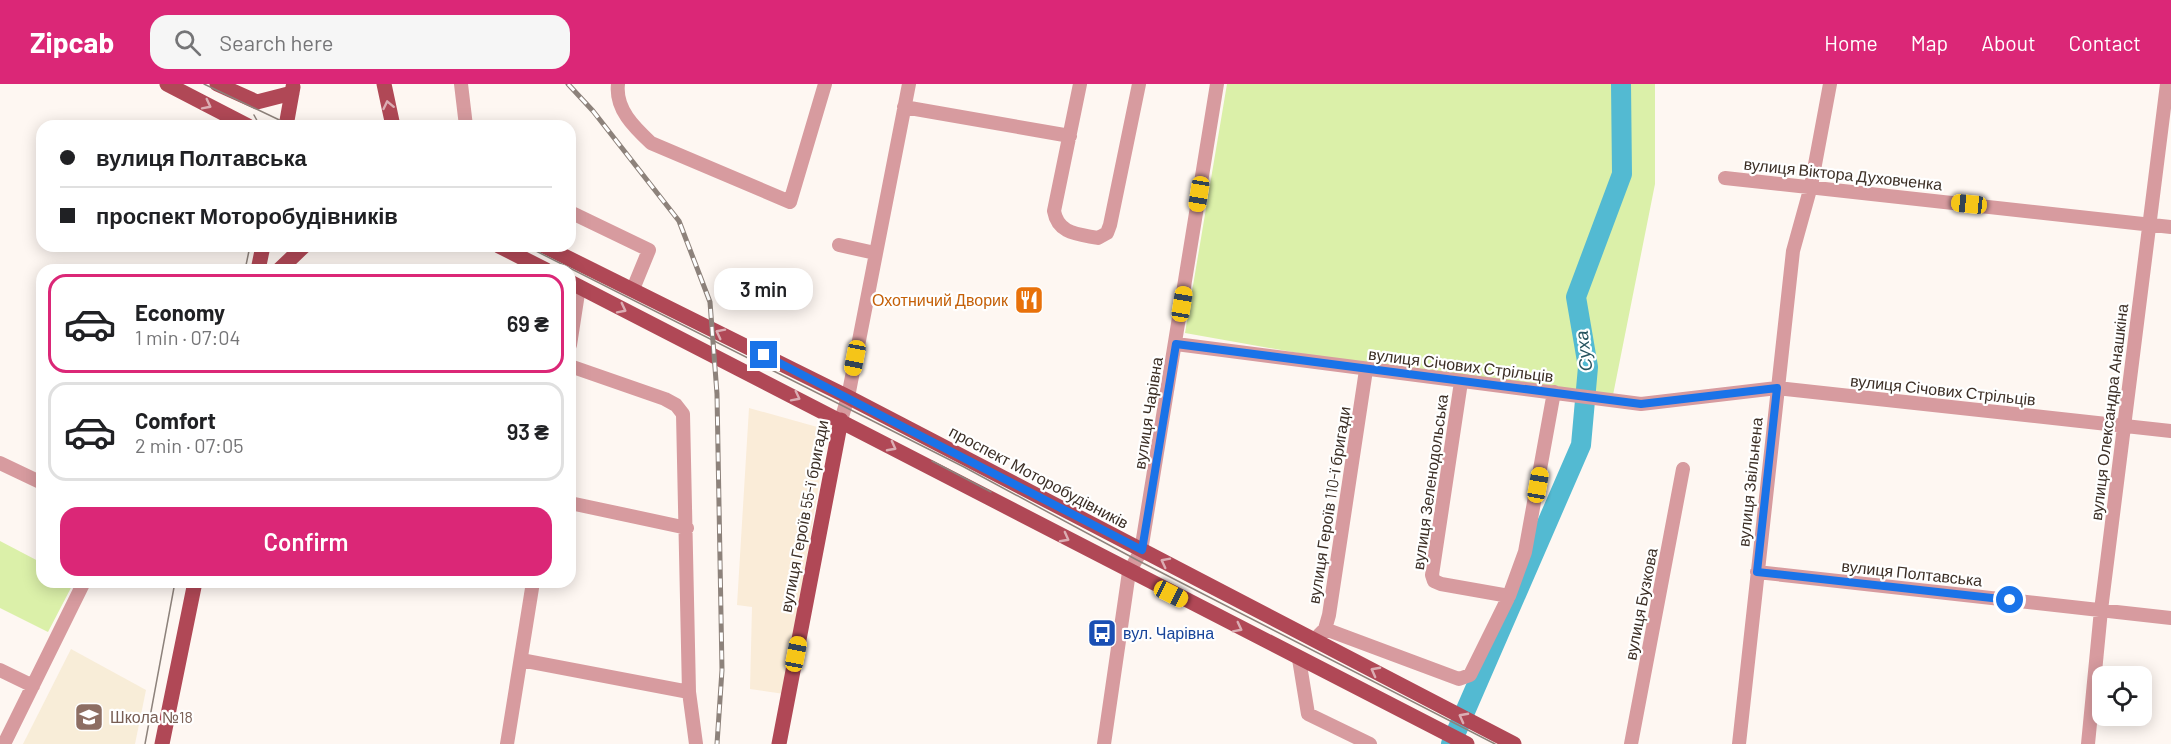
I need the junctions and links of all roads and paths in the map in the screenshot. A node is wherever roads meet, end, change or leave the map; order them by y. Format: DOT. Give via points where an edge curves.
graph roads {
  1 [pos="166,84"];
  2 [pos="217,84"];
  3 [pos="384,84"];
  4 [pos="461,84"];
  5 [pos="618,84"];
  6 [pos="825,84"];
  7 [pos="909,84"];
  8 [pos="1080,84"];
  9 [pos="1139,84"];
  10 [pos="1217,84"];
  11 [pos="1830,84"];
  12 [pos="2167,84"];
  13 [pos="293,89"];
  14 [pos="904,107"];
  15 [pos="236,120"];
  16 [pos="287,120"];
  17 [pos="392,120"];
  18 [pos="465,120"];
  19 [pos="1070,136"];
  20 [pos="1725,178"];
  21 [pos="1811,186"];
  22 [pos="576,215"];
  23 [pos="2149,224"];
  24 [pos="2171,227"];
  25 [pos="839,245"];
  26 [pos="298,252"];
  27 [pos="511,252"];
  28 [pos="556,252"];
  29 [pos="875,253"];
  30 [pos="285,264"];
  31 [pos="534,264"];
  32 [pos="576,285"];
  33 [pos="633,289"];
  34 [pos="1176,344"];
  35 [pos="576,368"];
  36 [pos="1366,370"];
  37 [pos="1461,382"];
  38 [pos="1777,388"];
  39 [pos="1554,392"];
  40 [pos="848,397"];
  41 [pos="841,420"];
  42 [pos="2124,426"];
  43 [pos="2171,431"];
  44 [pos="0,463"];
  45 [pos="1683,470"];
  46 [pos="36,480"];
  47 [pos="576,504"];
  48 [pos="687,528"];
  49 [pos="1142,550"];
  50 [pos="1129,572"];
  51 [pos="1757,572"];
  52 [pos="81,588"];
  53 [pos="194,588"];
  54 [pos="203,588"];
  55 [pos="532,588"];
  56 [pos="1509,596"];
  57 [pos="2102,610"];
  58 [pos="2171,618"];
  59 [pos="1320,634"];
  60 [pos="1299,659"];
  61 [pos="521,660"];
  62 [pos="0,670"];
  63 [pos="33,686"];
  64 [pos="690,692"];
  65 [pos="4,744"];
  66 [pos="162,744"];
  67 [pos="172,744"];
  68 [pos="507,744"];
  69 [pos="696,744"];
  70 [pos="779,744"];
  71 [pos="1104,744"];
  72 [pos="1370,744"];
  73 [pos="1466,744"];
  74 [pos="1514,744"];
  75 [pos="1631,744"];
  76 [pos="1739,744"];
  77 [pos="2088,744"];
  1 -- 15 [label="main road, one-way"];
  2 -- 13 [label="main road" via="257,102"];
  17 -- 3 [label="main road, one-way"];
  4 -- 18 [label="street"];
  5 -- 6 [label="street" via="620,105 651,143 790,202"];
  7 -- 14 [label="street, вулиця Героїв 55-ї бригади"];
  8 -- 19 [label="street"];
  9 -- 19 [label="street" via="1110,225 1103,237 1063,229 1056,219 1054,211"];
  10 -- 34 [label="street, вулиця Чарівна"];
  11 -- 21 [label="street, вулиця Звільнена"];
  12 -- 23 [label="street, вулиця Олександра Анашкіна"];
  13 -- 16 [label="main road"];
  14 -- 19 [label="street"];
  14 -- 29 [label="street, вулиця Героїв 55-ї бригади"];
  20 -- 21 [label="street, вулиця Віктора Духовченка"];
  21 -- 23 [label="street, вулиця Віктора Духовченка"];
  21 -- 38 [label="street, вулиця Звільнена" via="1793,251"];
  22 -- 33 [label="street" via="649,250"];
  23 -- 24 [label="street, вулиця Віктора Духовченка"];
  23 -- 42 [label="street, вулиця Олександра Анашкіна"];
  25 -- 29 [label="street"];
  26 -- 30 [label="main road"];
  27 -- 31 [label="main road"];
  28 -- 33 [label="main road, проспект Моторобудівників"];
  29 -- 40 [label="street, вулиця Героїв 55-ї бригади"];
  32 -- 41 [label="main road, one-way"];
  40 -- 33 [label="main road, проспект Моторобудівників, one-way"];
  34 -- 36 [label="street, вулиця Січових Стрільців"];
  34 -- 49 [label="street, вулиця Чарівна"];
  35 -- 48 [label="street" via="676,405 683,414"];
  36 -- 37 [label="street, вулиця Січових Стрільців"];
  36 -- 59 [label="street, вулиця Героїв 110-ї бригади"];
  37 -- 39 [label="street, вулиця Січових Стрільців"];
  37 -- 56 [label="street, вулиця Зеленодольська" via="1432,575 1441,584"];
  38 -- 39 [label="street, вулиця Січових Стрільців" via="1641,404"];
  38 -- 42 [label="street, вулиця Січових Стрільців"];
  38 -- 51 [label="street, вулиця Звільнена"];
  39 -- 56 [label="street" via="1525,552"];
  40 -- 41 [label="street, вулиця Героїв 55-ї бригади"];
  40 -- 49 [label="main road, проспект Моторобудівників"];
  41 -- 50 [label="main road, one-way"];
  41 -- 70 [label="main road, вулиця Героїв 55-ї бригади"];
  42 -- 43 [label="street, вулиця Січових Стрільців"];
  42 -- 57 [label="street, вулиця Олександра Анашкіна"];
  44 -- 46 [label="street"];
  45 -- 75 [label="street, вулиця Бузкова"];
  47 -- 48 [label="street"];
  48 -- 64 [label="street"];
  49 -- 50 [label="street, вулиця Чарівна"];
  59 -- 49 [label="main road, проспект Моторобудівників, one-way"];
  50 -- 60 [label="main road, one-way"];
  50 -- 71 [label="street, вулиця Чарівна"];
  51 -- 57 [label="street, вулиця Полтавська"];
  51 -- 76 [label="street, вулиця Звільнена"];
  52 -- 63 [label="street"];
  53 -- 66 [label="main road"];
  54 -- 67 [label="main road"];
  55 -- 61 [label="street"];
  56 -- 59 [label="street" via="1466,678"];
  57 -- 58 [label="street, вулиця Полтавська"];
  57 -- 77 [label="street, вулиця Олександра Анашкіна"];
  74 -- 59 [label="main road, проспект Моторобудівників, one-way"];
  60 -- 72 [label="street" via="1308,714"];
  60 -- 73 [label="main road"];
  61 -- 64 [label="street"];
  61 -- 68 [label="street"];
  62 -- 63 [label="street"];
  63 -- 65 [label="street"];
  64 -- 69 [label="street"];
}
